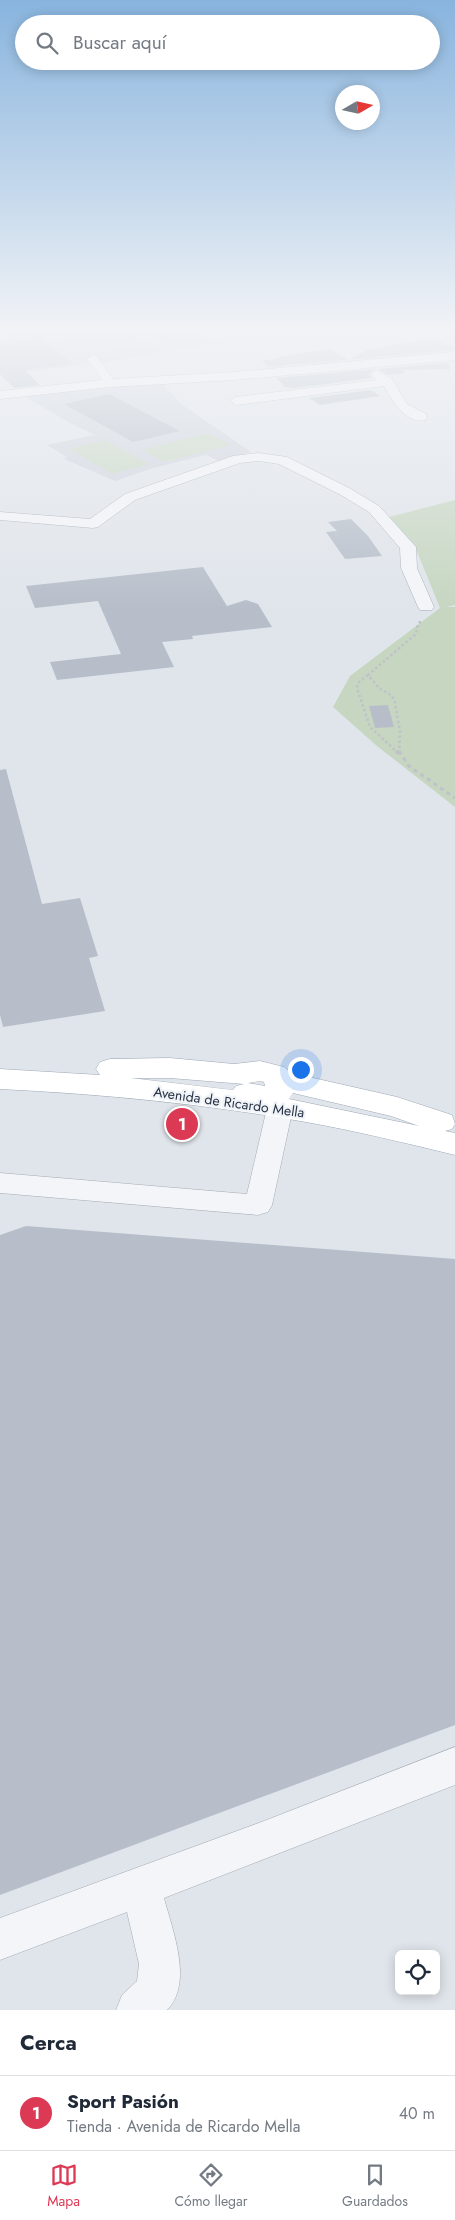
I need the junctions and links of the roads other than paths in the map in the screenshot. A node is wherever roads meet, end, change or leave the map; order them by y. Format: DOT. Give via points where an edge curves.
graph roads {
  1 [pos="0,516"];
  2 [pos="426,607"];
  3 [pos="0,1067"];
  4 [pos="100,1077"];
  5 [pos="0,1079"];
  6 [pos="267,1090"];
  7 [pos="450,1130"];
  8 [pos="0,1183"];
  9 [pos="455,1766"];
  10 [pos="141,1886"];
  11 [pos="0,1939"];
  12 [pos="137,2010"];
  1 -- 2 [label="street" via="93,524 130,496 230,462 259,456 282,460 374,510 408,547 410,568"];
  3 -- 4 [label="main road, Avenida de Ricardo Mella" via="79,1067"];
  4 -- 5 [label="main road, Avenida de Ricardo Mella"];
  4 -- 6 [label="main road, Avenida de Ricardo Mella"];
  4 -- 6 [label="main road, Avenida de Ricardo Mella" via="194,1095"];
  6 -- 7 [label="main road, Avenida de Ricardo Mella"];
  6 -- 7 [label="main road, Avenida de Ricardo Mella" via="401,1132"];
  6 -- 8 [label="street" via="258,1205"];
  9 -- 10 [label="street"];
  10 -- 11 [label="street"];
  10 -- 12 [label="street" via="160,1964 156,1991"];
}
